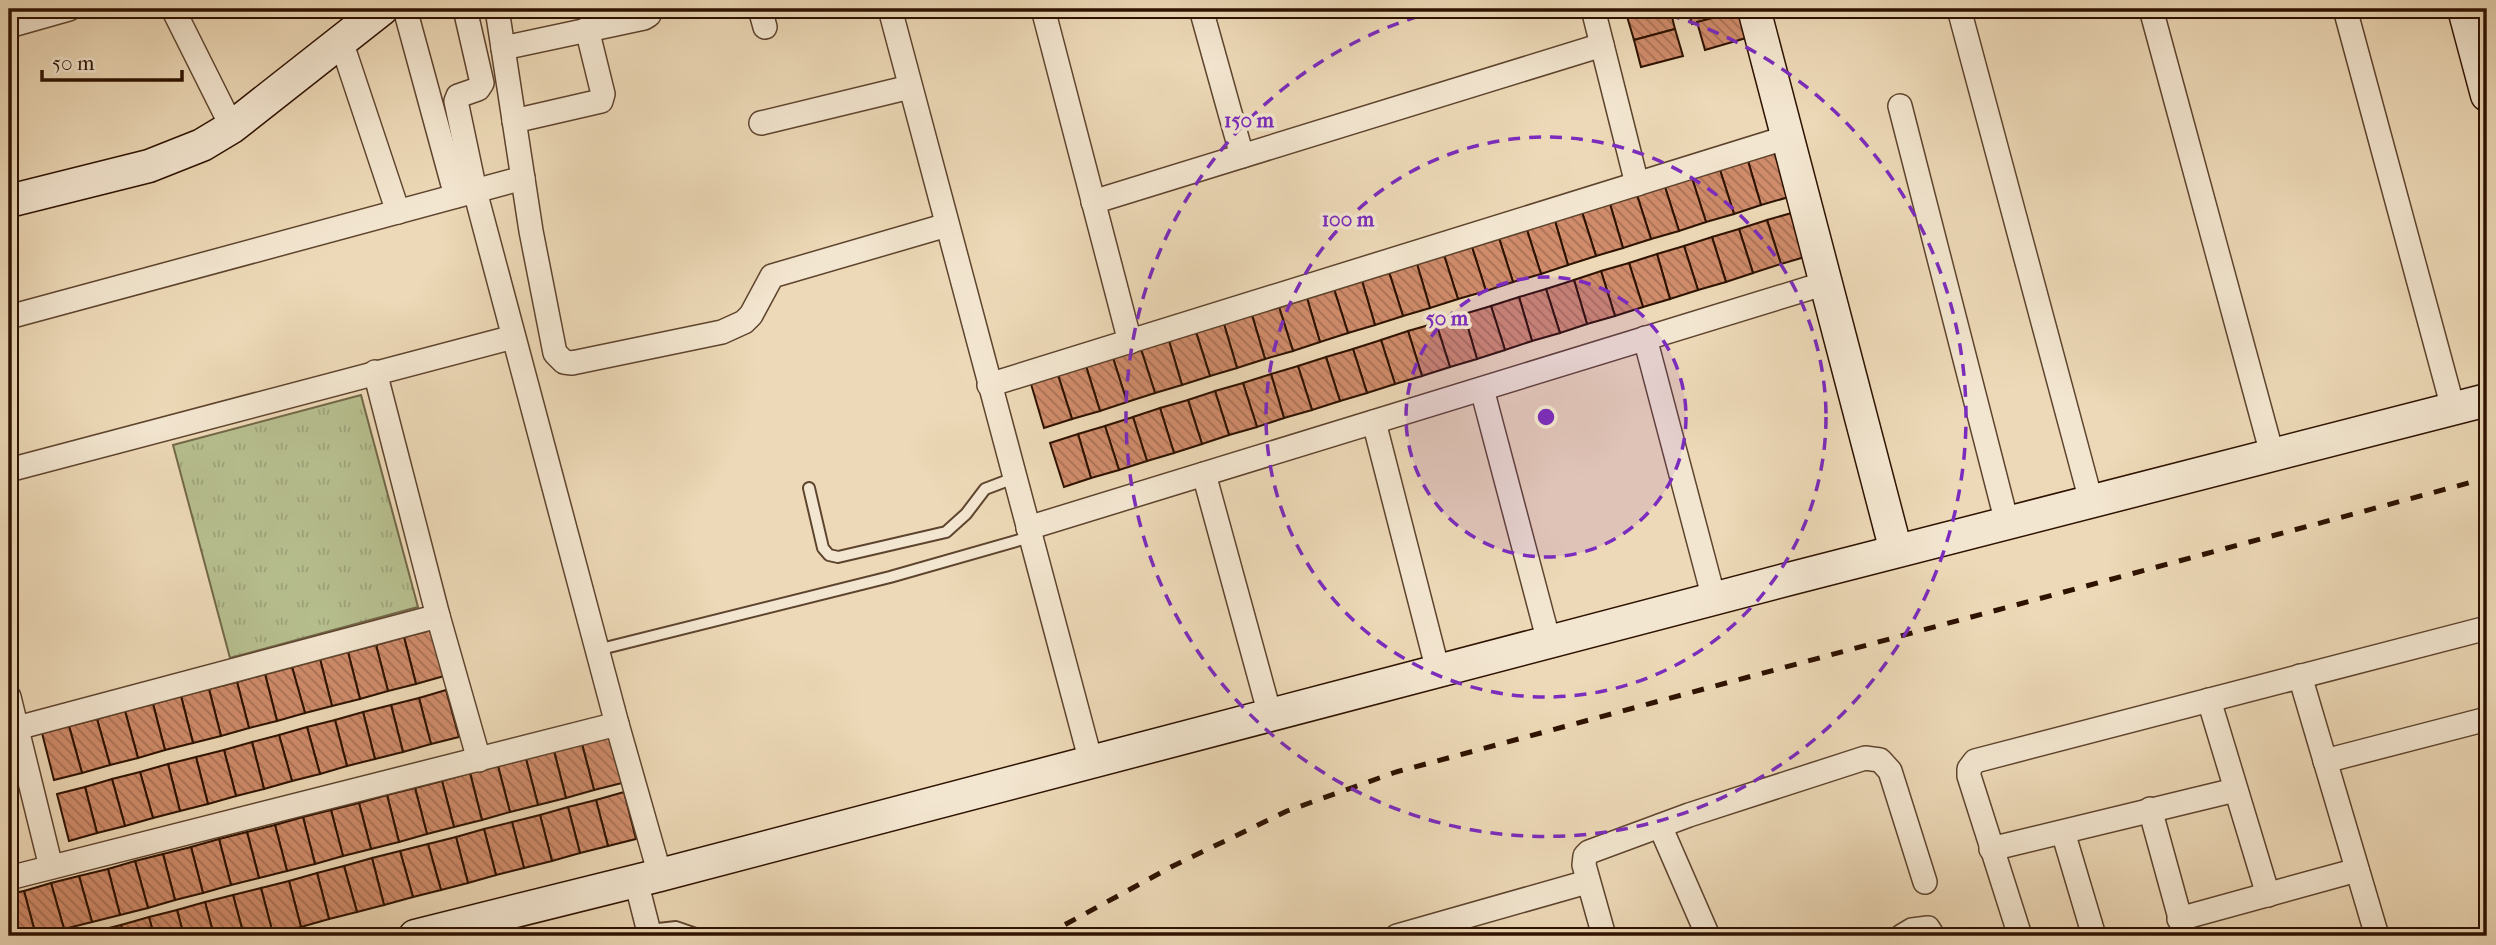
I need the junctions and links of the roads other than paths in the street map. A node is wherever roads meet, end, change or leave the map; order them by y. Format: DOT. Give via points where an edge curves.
graph roads {
  1 [pos="69,9"];
  2 [pos="173,9"];
  3 [pos="382,9"];
  4 [pos="405,9"];
  5 [pos="465,9"];
  6 [pos="497,9"];
  7 [pos="651,9"];
  8 [pos="890,9"];
  9 [pos="1043,9"];
  10 [pos="1201,9"];
  11 [pos="1592,9"];
  12 [pos="1754,9"];
  13 [pos="1959,9"];
  14 [pos="2151,9"];
  15 [pos="2345,9"];
  16 [pos="2464,9"];
  17 [pos="33,13"];
  18 [pos="9,26"];
  19 [pos="587,29"];
  20 [pos="341,41"];
  21 [pos="1602,45"];
  22 [pos="503,48"];
  23 [pos="2486,84"];
  24 [pos="910,87"];
  25 [pos="1900,106"];
  26 [pos="514,121"];
  27 [pos="761,123"];
  28 [pos="233,127"];
  29 [pos="1788,137"];
  30 [pos="1242,156"];
  31 [pos="523,178"];
  32 [pos="1637,184"];
  33 [pos="466,194"];
  34 [pos="9,201"];
  35 [pos="1093,202"];
  36 [pos="398,212"];
  37 [pos="947,225"];
  38 [pos="1826,283"];
  39 [pos="9,317"];
  40 [pos="513,338"];
  41 [pos="1645,338"];
  42 [pos="1130,342"];
  43 [pos="375,372"];
  44 [pos="989,385"];
  45 [pos="1482,388"];
  46 [pos="2487,400"];
  47 [pos="2453,408"];
  48 [pos="1374,422"];
  49 [pos="2272,454"];
  50 [pos="9,470"];
  51 [pos="1203,474"];
  52 [pos="1014,478"];
  53 [pos="809,488"];
  54 [pos="2091,501"];
  55 [pos="2007,523"];
  56 [pos="1029,533"];
  57 [pos="1896,551"];
  58 [pos="1714,598"];
  59 [pos="438,616"];
  60 [pos="2487,628"];
  61 [pos="1549,642"];
  62 [pos="597,650"];
  63 [pos="1437,671"];
  64 [pos="2300,676"];
  65 [pos="9,697"];
  66 [pos="2209,700"];
  67 [pos="1269,715"];
  68 [pos="2487,719"];
  69 [pos="617,724"];
  70 [pos="17,728"];
  71 [pos="479,760"];
  72 [pos="2325,761"];
  73 [pos="1091,762"];
  74 [pos="2235,790"];
  75 [pos="2150,809"];
  76 [pos="1660,826"];
  77 [pos="2063,832"];
  78 [pos="1991,849"];
  79 [pos="51,867"];
  80 [pos="2357,870"];
  81 [pos="9,878"];
  82 [pos="648,878"];
  83 [pos="1925,881"];
  84 [pos="1587,882"];
  85 [pos="2268,895"];
  86 [pos="1461,927"];
  87 [pos="2182,928"];
  88 [pos="459,931"];
  89 [pos="650,933"];
  90 [pos="415,936"];
  91 [pos="702,936"];
  92 [pos="1397,936"];
  93 [pos="1604,936"];
  94 [pos="1708,936"];
  95 [pos="1902,936"];
  96 [pos="1933,936"];
  97 [pos="2020,936"];
  98 [pos="2094,936"];
  99 [pos="2377,936"];
  1 -- 17 [label="street"];
  2 -- 28 [label="street"];
  3 -- 20 [label="street"];
  4 -- 33 [label="street"];
  5 -- 33 [label="street" via="482,83 456,101"];
  6 -- 22 [label="street"];
  7 -- 19 [label="street" via="644,18"];
  8 -- 24 [label="street"];
  9 -- 35 [label="street"];
  10 -- 30 [label="street"];
  11 -- 21 [label="street"];
  12 -- 29 [label="street"];
  13 -- 54 [label="street"];
  14 -- 49 [label="street"];
  15 -- 47 [label="street"];
  16 -- 23 [label="street"];
  17 -- 18 [label="street"];
  19 -- 22 [label="street"];
  19 -- 26 [label="street" via="601,101"];
  20 -- 28 [label="street"];
  20 -- 36 [label="street"];
  21 -- 30 [label="street"];
  21 -- 32 [label="street"];
  22 -- 26 [label="street"];
  24 -- 27 [label="street"];
  24 -- 37 [label="street"];
  25 -- 55 [label="street"];
  26 -- 31 [label="street"];
  28 -- 34 [label="street" via="149,166"];
  29 -- 32 [label="street"];
  29 -- 38 [label="street"];
  30 -- 35 [label="street"];
  31 -- 33 [label="street"];
  31 -- 37 [label="street" via="555,353 572,363 734,327 751,315 772,276"];
  32 -- 42 [label="street"];
  33 -- 36 [label="street"];
  33 -- 40 [label="street"];
  35 -- 42 [label="street"];
  36 -- 39 [label="street"];
  37 -- 44 [label="street"];
  38 -- 41 [label="street"];
  38 -- 57 [label="street"];
  40 -- 43 [label="street"];
  40 -- 62 [label="street"];
  41 -- 45 [label="street"];
  41 -- 58 [label="street"];
  42 -- 44 [label="street"];
  43 -- 50 [label="street"];
  43 -- 59 [label="street"];
  44 -- 52 [label="street"];
  45 -- 48 [label="street"];
  45 -- 61 [label="street"];
  46 -- 47 [label="street"];
  47 -- 49 [label="street"];
  48 -- 51 [label="street"];
  48 -- 63 [label="street"];
  49 -- 54 [label="street"];
  51 -- 56 [label="street"];
  51 -- 67 [label="street"];
  52 -- 53 [label="lane" via="985,489 946,532 838,557 823,548"];
  52 -- 56 [label="street"];
  54 -- 55 [label="street"];
  55 -- 57 [label="street"];
  56 -- 62 [label="lane" via="890,577"];
  56 -- 73 [label="street"];
  57 -- 58 [label="street"];
  58 -- 61 [label="street"];
  59 -- 70 [label="street"];
  59 -- 71 [label="street"];
  60 -- 64 [label="street"];
  61 -- 63 [label="street"];
  62 -- 69 [label="street"];
  63 -- 67 [label="street"];
  64 -- 66 [label="street"];
  64 -- 72 [label="street"];
  65 -- 70 [label="street"];
  66 -- 74 [label="street"];
  66 -- 78 [label="street" via="1975,761 1969,776"];
  67 -- 73 [label="street"];
  68 -- 72 [label="street"];
  69 -- 71 [label="street"];
  69 -- 82 [label="street"];
  70 -- 79 [label="street"];
  71 -- 79 [label="street"];
  72 -- 80 [label="street"];
  73 -- 82 [label="street"];
  74 -- 75 [label="street"];
  74 -- 85 [label="street"];
  75 -- 77 [label="street"];
  75 -- 87 [label="street"];
  76 -- 83 [label="street" via="1873,758 1890,771"];
  76 -- 84 [label="street" via="1589,852 1585,856"];
  76 -- 94 [label="street"];
  77 -- 78 [label="street"];
  77 -- 98 [label="street"];
  78 -- 97 [label="street"];
  79 -- 81 [label="street"];
  80 -- 85 [label="street"];
  80 -- 99 [label="street"];
  82 -- 88 [label="street"];
  82 -- 89 [label="street"];
  84 -- 86 [label="street"];
  84 -- 93 [label="street"];
  85 -- 87 [label="street"];
  86 -- 92 [label="street"];
  88 -- 90 [label="street"];
  89 -- 91 [label="lane" via="676,927"];
  95 -- 96 [label="street" via="1928,928"];
}
